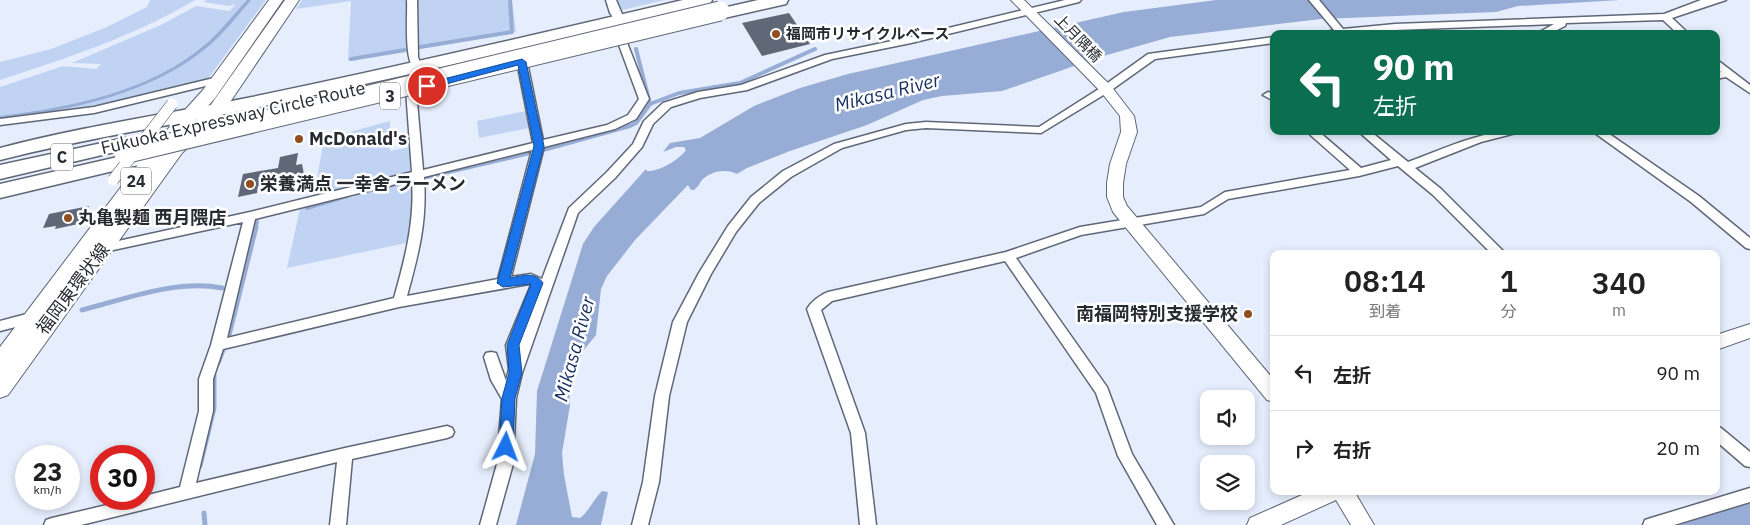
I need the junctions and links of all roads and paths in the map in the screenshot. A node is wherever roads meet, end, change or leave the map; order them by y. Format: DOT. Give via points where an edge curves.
graph roads {
  1 [pos="276,0"];
  2 [pos="292,0"];
  3 [pos="412,0"];
  4 [pos="611,0"];
  5 [pos="763,0"];
  6 [pos="773,0"];
  7 [pos="780,0"];
  8 [pos="1017,0"];
  9 [pos="1076,0"];
  10 [pos="1314,0"];
  11 [pos="1708,0"];
  12 [pos="1721,0"];
  13 [pos="720,3"];
  14 [pos="1695,7"];
  15 [pos="1030,12"];
  16 [pos="1665,17"];
  17 [pos="1568,21"];
  18 [pos="620,29"];
  19 [pos="1337,30"];
  20 [pos="1361,30"];
  21 [pos="1549,30"];
  22 [pos="1680,30"];
  23 [pos="1270,41"];
  24 [pos="522,62"];
  25 [pos="1720,66"];
  26 [pos="417,68"];
  27 [pos="1728,73"];
  28 [pos="1720,75"];
  29 [pos="218,80"];
  30 [pos="1103,87"];
  31 [pos="412,90"];
  32 [pos="1750,90"];
  33 [pos="172,104"];
  34 [pos="216,110"];
  35 [pos="190,113"];
  36 [pos="0,122"];
  37 [pos="1316,135"];
  38 [pos="1368,135"];
  39 [pos="1496,135"];
  40 [pos="1603,135"];
  41 [pos="539,146"];
  42 [pos="176,149"];
  43 [pos="155,154"];
  44 [pos="0,158"];
  45 [pos="1402,165"];
  46 [pos="1359,172"];
  47 [pos="419,175"];
  48 [pos="113,180"];
  49 [pos="0,183"];
  50 [pos="0,190"];
  51 [pos="250,216"];
  52 [pos="1131,224"];
  53 [pos="1750,245"];
  54 [pos="104,248"];
  55 [pos="1496,250"];
  56 [pos="1008,256"];
  57 [pos="503,283"];
  58 [pos="399,302"];
  59 [pos="34,317"];
  60 [pos="0,326"];
  61 [pos="1750,331"];
  62 [pos="1720,342"];
  63 [pos="218,345"];
  64 [pos="492,357"];
  65 [pos="0,364"];
  66 [pos="515,373"];
  67 [pos="0,389"];
  68 [pos="1270,389"];
  69 [pos="509,398"];
  70 [pos="447,432"];
  71 [pos="1720,435"];
  72 [pos="345,454"];
  73 [pos="1750,460"];
  74 [pos="186,492"];
  75 [pos="1325,495"];
  76 [pos="1344,495"];
  77 [pos="1750,495"];
  78 [pos="52,525"];
  79 [pos="338,525"];
  80 [pos="488,525"];
  81 [pos="640,525"];
  82 [pos="868,525"];
  83 [pos="1166,525"];
  84 [pos="1258,525"];
  85 [pos="1363,525"];
  86 [pos="1651,525"];
  1 -- 29 [label="main road, 24"];
  2 -- 34 [label="main road, 福岡東環状線 / 24"];
  3 -- 26 [label="street" via="413,57"];
  4 -- 18 [label="street"];
  5 -- 13 [label="highway"];
  6 -- 13 [label="highway, Fukuoka Expressway Circle Route / C"];
  7 -- 18 [label="highway, 3"];
  8 -- 15 [label="street, 上月隅橋"];
  9 -- 15 [label="street"];
  10 -- 19 [label="street"];
  11 -- 14 [label="street"];
  12 -- 14 [label="street"];
  13 -- 18 [label="highway, 3"];
  13 -- 44 [label="highway, Fukuoka Expressway Circle Route / C"];
  13 -- 49 [label="highway, Fukuoka Expressway Circle Route / C, bridge"];
  14 -- 16 [label="street"];
  15 -- 30 [label="street, 上月隅橋"];
  15 -- 66 [label="street" via="829,58 743,88 698,95 667,105 648,124 638,145 572,211"];
  16 -- 17 [label="street"];
  16 -- 22 [label="street"];
  17 -- 20 [label="street"];
  17 -- 21 [label="street"];
  18 -- 24 [label="highway, 3"];
  18 -- 26 [label="highway, 3"];
  18 -- 41 [label="street" via="644,99 632,117 611,127"];
  23 -- 30 [label="street" via="1152,56"];
  24 -- 31 [label="highway, 3"];
  24 -- 41 [label="street"];
  25 -- 27 [label="street"];
  26 -- 34 [label="highway, 3"];
  27 -- 28 [label="street"];
  27 -- 32 [label="street"];
  29 -- 35 [label="main road, 24"];
  29 -- 36 [label="street" via="94,110"];
  30 -- 52 [label="street, 上月隅橋" via="1127,116 1129,132 1114,183 1119,208"];
  30 -- 81 [label="street" via="1041,130 926,125 838,146 787,174 755,200 709,266 680,322 662,396 651,482"];
  31 -- 42 [label="highway, 3"];
  31 -- 47 [label="street"];
  33 -- 48 [label="street, bridge"];
  34 -- 35 [label="highway, 3"];
  34 -- 42 [label="main road, 福岡東環状線 / 24"];
  35 -- 43 [label="main road, 24"];
  35 -- 44 [label="highway, 3" via="57,139"];
  37 -- 46 [label="street"];
  38 -- 45 [label="street"];
  39 -- 45 [label="street"];
  40 -- 53 [label="street" via="1694,198"];
  41 -- 47 [label="street"];
  41 -- 57 [label="street"];
  42 -- 43 [label="highway, 3"];
  42 -- 54 [label="main road, 福岡東環状線 / 24"];
  43 -- 50 [label="highway, 3"];
  43 -- 59 [label="main road, 24"];
  45 -- 46 [label="street"];
  45 -- 55 [label="street" via="1437,192"];
  46 -- 52 [label="street" via="1225,196 1204,210"];
  47 -- 51 [label="street"];
  47 -- 58 [label="street" via="420,204 415,244"];
  51 -- 54 [label="street"];
  51 -- 63 [label="street"];
  52 -- 56 [label="street" via="1080,231"];
  52 -- 68 [label="street, 上月隅橋"];
  54 -- 67 [label="main road, 福岡東環状線 / 24"];
  56 -- 82 [label="street" via="828,297 814,309 858,433"];
  56 -- 83 [label="street" via="1102,390 1125,456"];
  57 -- 58 [label="street"];
  57 -- 66 [label="street" via="531,279 538,283 513,345"];
  58 -- 63 [label="street"];
  59 -- 60 [label="street"];
  59 -- 65 [label="main road, 24"];
  61 -- 62 [label="street"];
  63 -- 74 [label="street" via="206,379 206,411"];
  64 -- 69 [label="street" via="498,380"];
  66 -- 69 [label="street"];
  69 -- 80 [label="street" via="505,464"];
  70 -- 72 [label="street"];
  71 -- 73 [label="street"];
  72 -- 74 [label="street"];
  72 -- 79 [label="street"];
  74 -- 78 [label="street"];
  75 -- 84 [label="street"];
  76 -- 85 [label="street"];
  77 -- 86 [label="street"];
}
